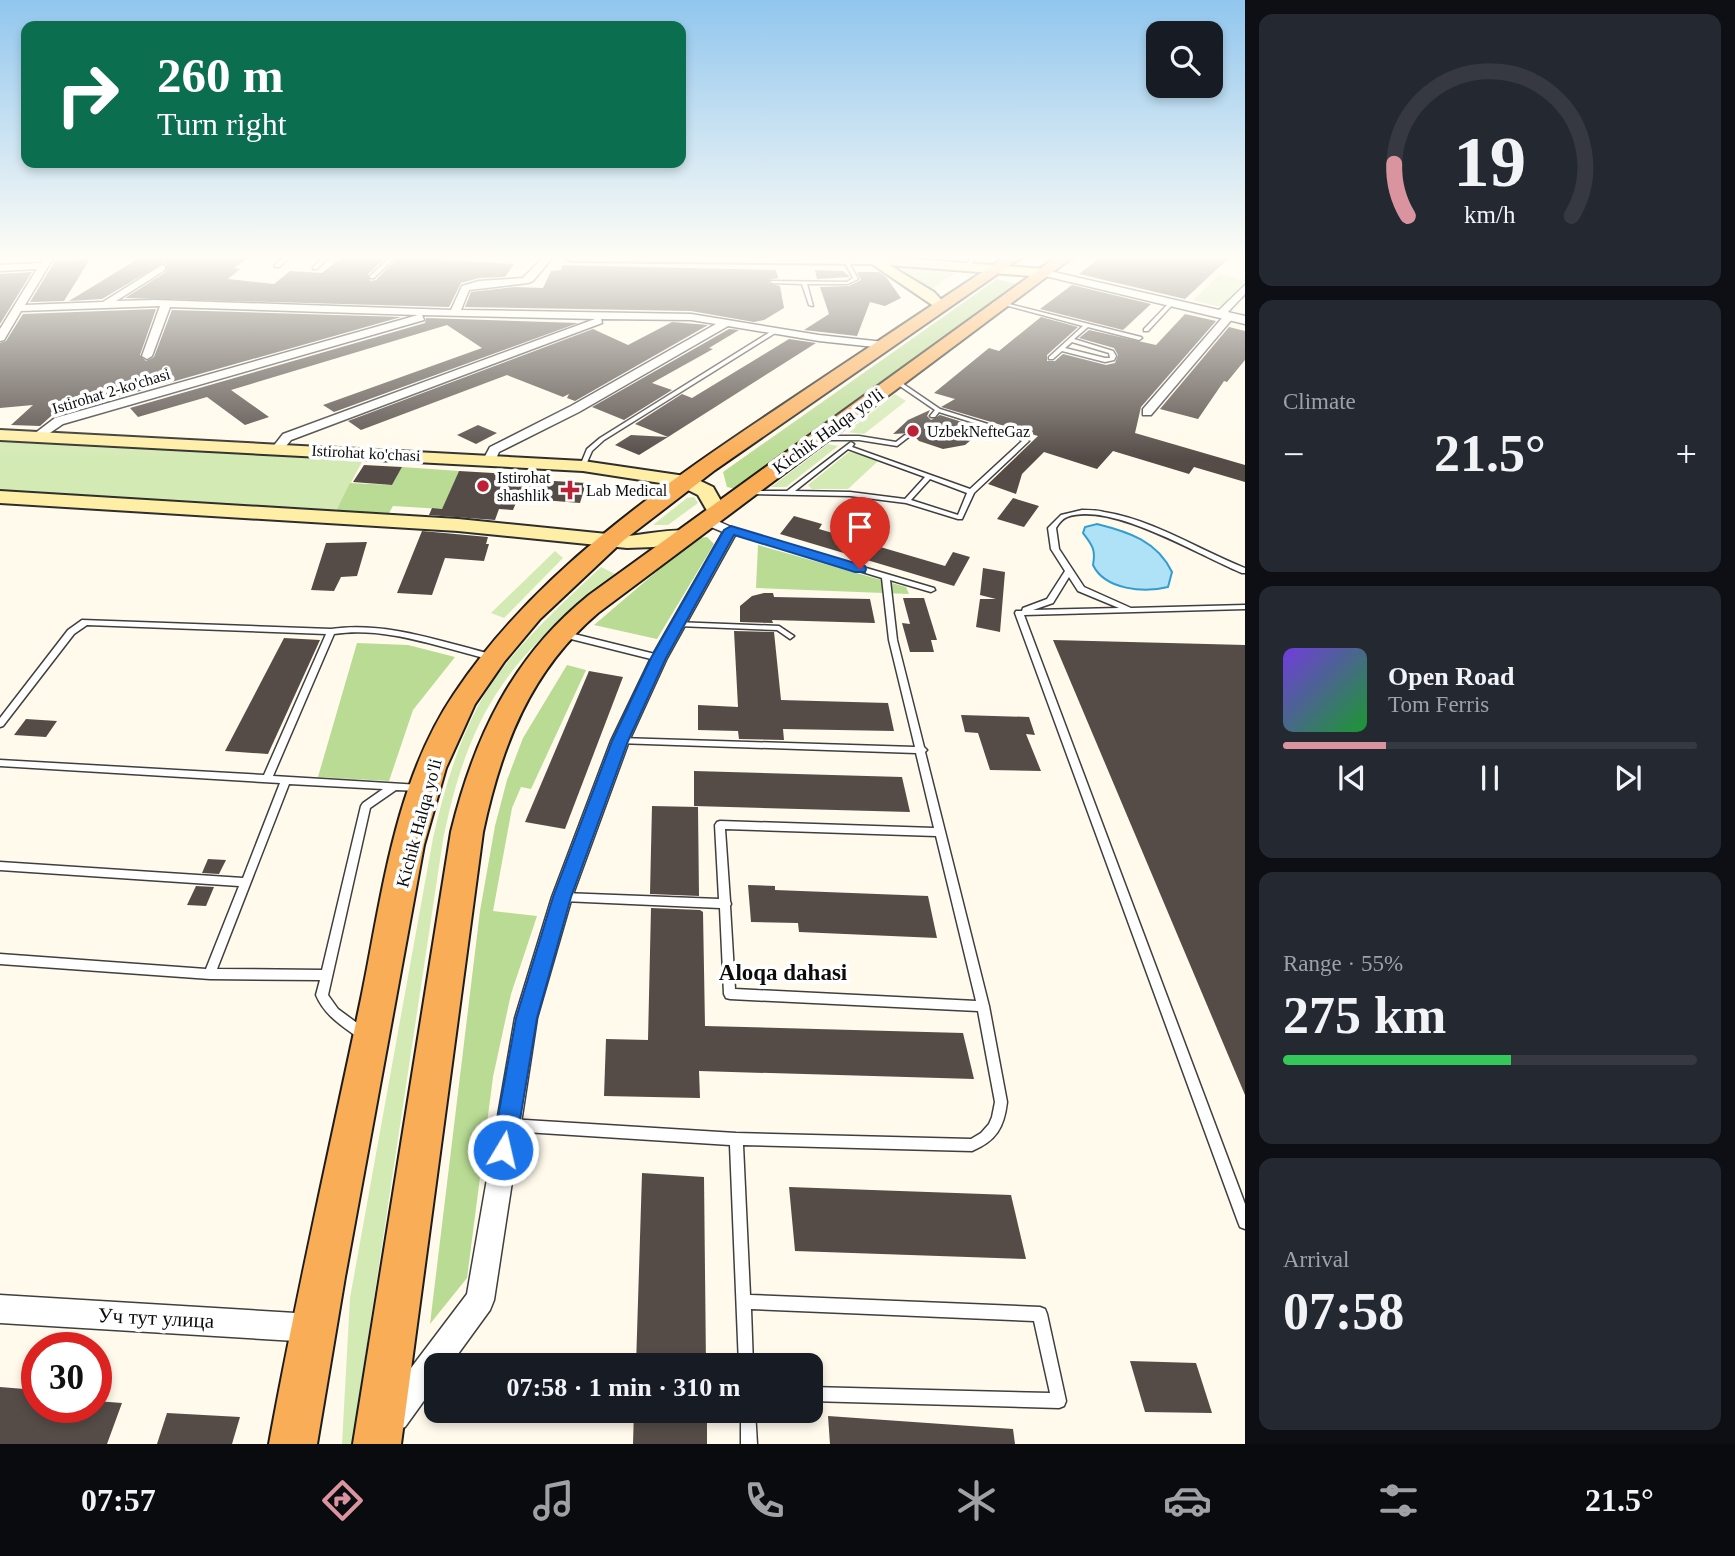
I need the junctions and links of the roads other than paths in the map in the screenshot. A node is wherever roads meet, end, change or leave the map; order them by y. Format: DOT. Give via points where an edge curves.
graph roads {
  1 [pos="159,324"];
  2 [pos="398,324"];
  3 [pos="587,324"];
  4 [pos="722,324"];
  5 [pos="747,324"];
  6 [pos="915,324"];
  7 [pos="974,324"];
  8 [pos="1151,324"];
  9 [pos="1217,324"];
  10 [pos="1087,325"];
  11 [pos="778,330"];
  12 [pos="1146,330"];
  13 [pos="1139,338"];
  14 [pos="1070,340"];
  15 [pos="884,345"];
  16 [pos="1061,349"];
  17 [pos="147,356"];
  18 [pos="1051,358"];
  19 [pos="896,382"];
  20 [pos="1147,412"];
  21 [pos="0,435"];
  22 [pos="907,436"];
  23 [pos="38,437"];
  24 [pos="818,438"];
  25 [pos="859,438"];
  26 [pos="847,447"];
  27 [pos="278,449"];
  28 [pos="489,460"];
  29 [pos="583,466"];
  30 [pos="929,476"];
  31 [pos="685,481"];
  32 [pos="971,492"];
  33 [pos="743,493"];
  34 [pos="789,493"];
  35 [pos="4,500"];
  36 [pos="906,501"];
  37 [pos="710,514"];
  38 [pos="731,530"];
  39 [pos="682,535"];
  40 [pos="610,540"];
  41 [pos="1069,571"];
  42 [pos="1245,571"];
  43 [pos="886,577"];
  44 [pos="931,590"];
  45 [pos="1245,607"];
  46 [pos="1130,610"];
  47 [pos="1019,613"];
  48 [pos="678,624"];
  49 [pos="331,632"];
  50 [pos="560,634"];
  51 [pos="790,636"];
  52 [pos="494,658"];
  53 [pos="659,658"];
  54 [pos="0,724"];
  55 [pos="620,741"];
  56 [pos="922,750"];
  57 [pos="0,763"];
  58 [pos="267,779"];
  59 [pos="286,780"];
  60 [pos="410,788"];
  61 [pos="941,832"];
  62 [pos="0,866"];
  63 [pos="244,882"];
  64 [pos="562,897"];
  65 [pos="726,904"];
  66 [pos="0,959"];
  67 [pos="210,974"];
  68 [pos="326,975"];
  69 [pos="983,1006"];
  70 [pos="371,1039"];
  71 [pos="507,1125"];
  72 [pos="736,1139"];
  73 [pos="1245,1222"];
  74 [pos="743,1302"];
  75 [pos="0,1309"];
  76 [pos="312,1328"];
  77 [pos="745,1353"];
  78 [pos="823,1394"];
  79 [pos="748,1423"];
  80 [pos="377,1441"];
  81 [pos="293,1444"];
  82 [pos="749,1444"];
  1 -- 17 [label="street"];
  2 -- 23 [label="street, Istirohat 2-ko'chasi" via="59,421"];
  3 -- 27 [label="street" via="287,437"];
  4 -- 28 [label="street" via="575,410 494,450"];
  5 -- 11 [label="street"];
  6 -- 15 [label="highway, Kichik Halqa yo'li"];
  7 -- 19 [label="highway, Kichik Halqa yo'li"];
  8 -- 12 [label="lane"];
  9 -- 20 [label="street"];
  10 -- 13 [label="lane"];
  10 -- 14 [label="lane"];
  11 -- 15 [label="street"];
  11 -- 29 [label="lane" via="602,439 589,450"];
  14 -- 16 [label="lane"];
  14 -- 16 [label="lane" via="1111,352 1112,359"];
  15 -- 31 [label="highway, Kichik Halqa yo'li"];
  16 -- 18 [label="lane"];
  19 -- 24 [label="highway, Kichik Halqa yo'li"];
  19 -- 32 [label="lane" via="936,413 1026,441"];
  21 -- 23 [label="main road, Istirohat ko'chasi"];
  22 -- 25 [label="lane" via="897,444"];
  23 -- 27 [label="main road, Istirohat ko'chasi"];
  24 -- 25 [label="lane"];
  24 -- 33 [label="highway, Kichik Halqa yo'li"];
  25 -- 26 [label="lane"];
  26 -- 30 [label="lane"];
  26 -- 34 [label="lane"];
  27 -- 28 [label="main road, Istirohat ko'chasi"];
  28 -- 29 [label="main road, Istirohat ko'chasi"];
  29 -- 31 [label="main road, Istirohat ko'chasi"];
  30 -- 32 [label="lane"];
  30 -- 36 [label="lane"];
  31 -- 37 [label="main road, Istirohat ko'chasi" via="706,491"];
  31 -- 40 [label="highway, Kichik Halqa yo'li"];
  32 -- 36 [label="lane" via="960,518"];
  33 -- 34 [label="lane"];
  33 -- 37 [label="highway, Kichik Halqa yo'li"];
  34 -- 36 [label="lane"];
  35 -- 40 [label="main road" via="446,524"];
  37 -- 38 [label="street"];
  37 -- 39 [label="highway, Kichik Halqa yo'li"];
  38 -- 43 [label="lane"];
  38 -- 48 [label="street"];
  39 -- 40 [label="main road" via="643,542"];
  39 -- 50 [label="highway, Kichik Halqa yo'li"];
  40 -- 52 [label="highway, Kichik Halqa yo'li" via="514,632"];
  41 -- 42 [label="lane" via="1055,549 1052,528 1063,516 1091,512 1120,515"];
  41 -- 46 [label="lane" via="1081,589"];
  41 -- 47 [label="lane" via="1050,601"];
  43 -- 44 [label="lane"];
  43 -- 56 [label="lane" via="893,640"];
  45 -- 46 [label="lane"];
  46 -- 47 [label="lane"];
  47 -- 73 [label="lane"];
  48 -- 51 [label="lane" via="779,628"];
  48 -- 53 [label="street"];
  49 -- 52 [label="lane" via="372,630"];
  49 -- 54 [label="lane" via="85,622 71,632"];
  49 -- 58 [label="lane"];
  50 -- 53 [label="lane"];
  50 -- 80 [label="highway, Kichik Halqa yo'li" via="506,707 476,792"];
  52 -- 60 [label="highway, Kichik Halqa yo'li"];
  53 -- 55 [label="street"];
  55 -- 56 [label="lane"];
  55 -- 64 [label="street"];
  56 -- 61 [label="lane"];
  57 -- 58 [label="lane"];
  58 -- 59 [label="lane"];
  59 -- 60 [label="lane"];
  59 -- 63 [label="lane"];
  60 -- 68 [label="lane" via="366,806"];
  60 -- 70 [label="highway, Kichik Halqa yo'li" via="405,871"];
  61 -- 65 [label="lane" via="720,825"];
  61 -- 69 [label="lane"];
  62 -- 63 [label="lane"];
  63 -- 67 [label="lane"];
  64 -- 65 [label="lane"];
  64 -- 71 [label="street" via="526,1018"];
  65 -- 69 [label="lane" via="730,994"];
  66 -- 67 [label="lane"];
  67 -- 68 [label="lane"];
  68 -- 70 [label="lane" via="324,1002"];
  69 -- 72 [label="lane" via="1001,1102 995,1129 987,1139 972,1145"];
  70 -- 76 [label="highway, Kichik Halqa yo'li"];
  71 -- 72 [label="lane"];
  71 -- 80 [label="street" via="481,1300"];
  72 -- 74 [label="lane"];
  74 -- 77 [label="lane"];
  74 -- 78 [label="lane" via="1040,1314 1059,1401"];
  75 -- 76 [label="street, Уч тут улица"];
  76 -- 81 [label="highway, Kichik Halqa yo'li"];
  79 -- 82 [label="lane"];
}
